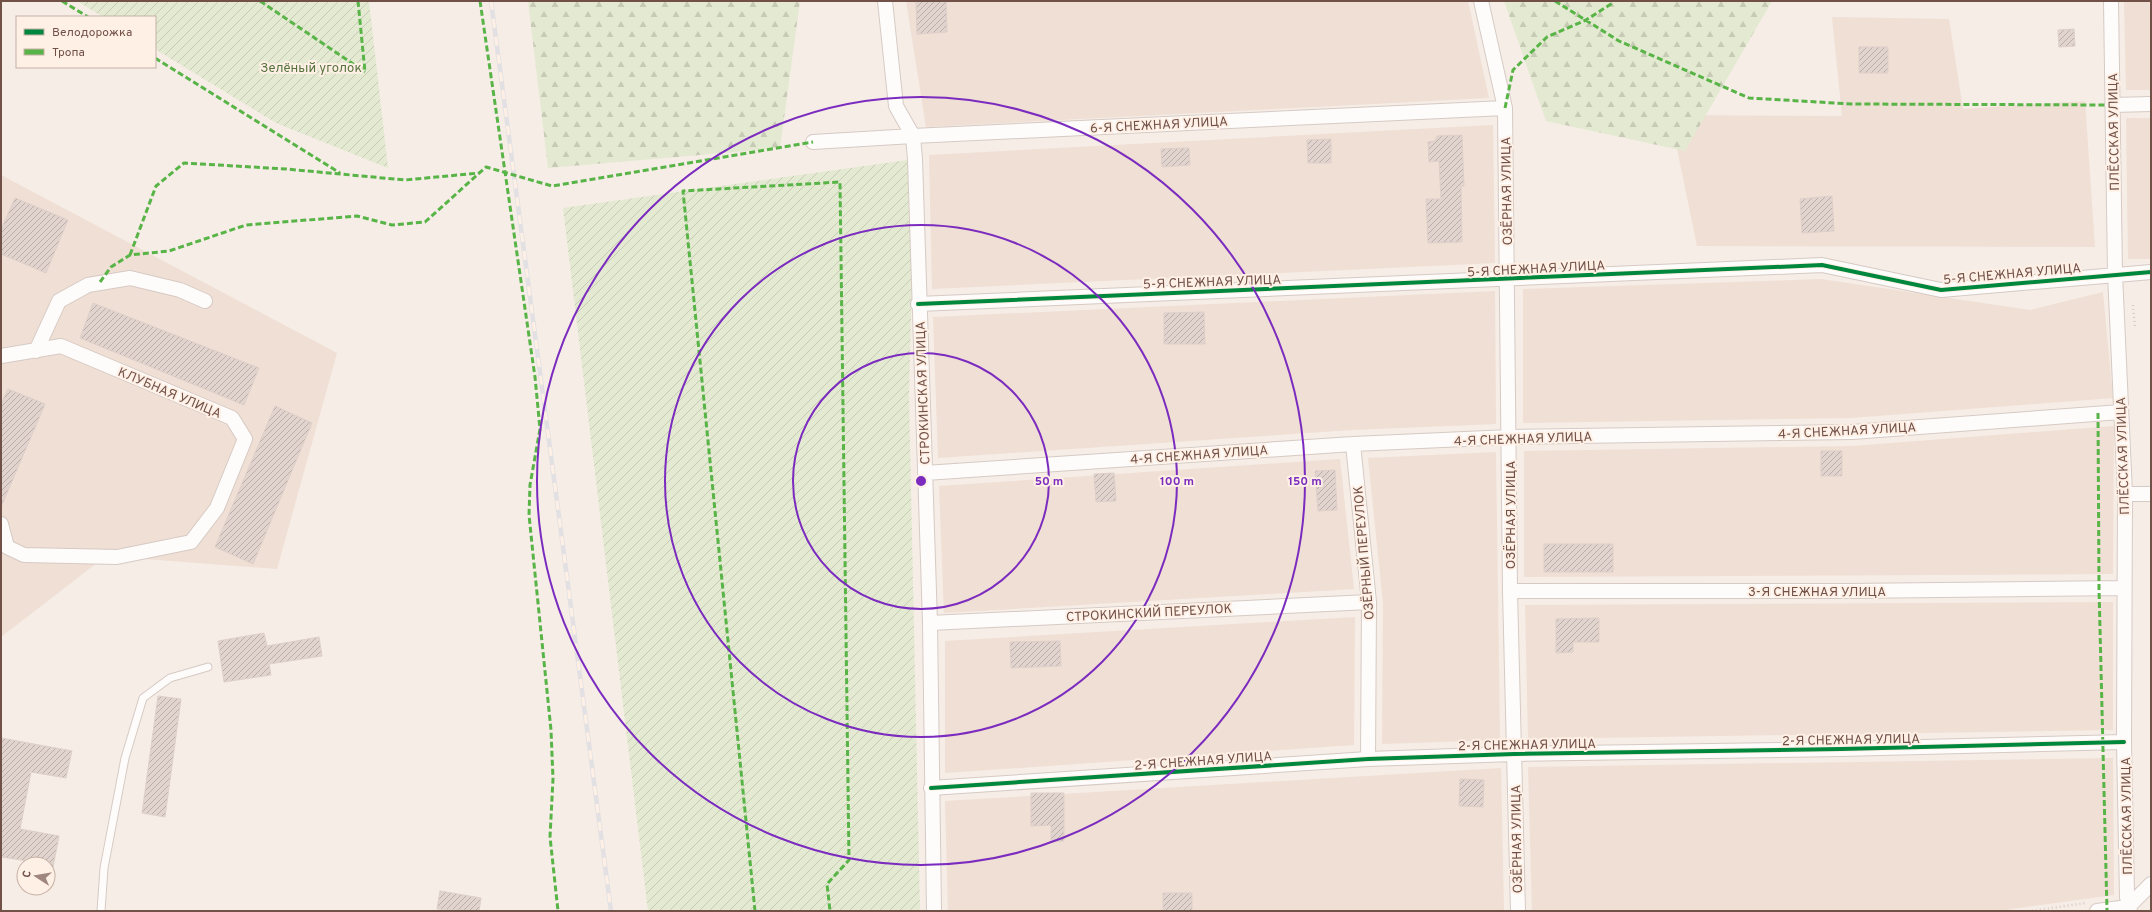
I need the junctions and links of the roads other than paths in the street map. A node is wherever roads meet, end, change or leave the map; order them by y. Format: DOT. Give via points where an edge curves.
graph roads {
  1 [pos="885,1"];
  2 [pos="1481,1"];
  3 [pos="2110,1"];
  4 [pos="2151,104"];
  5 [pos="2112,105"];
  6 [pos="1505,108"];
  7 [pos="914,136"];
  8 [pos="813,142"];
  9 [pos="2151,272"];
  10 [pos="2115,274"];
  11 [pos="1507,279"];
  12 [pos="205,301"];
  13 [pos="918,304"];
  14 [pos="36,351"];
  15 [pos="1,356"];
  16 [pos="2121,412"];
  17 [pos="1510,438"];
  18 [pos="1353,444"];
  19 [pos="925,473"];
  20 [pos="2125,494"];
  21 [pos="2151,494"];
  22 [pos="1,524"];
  23 [pos="2124,588"];
  24 [pos="1510,592"];
  25 [pos="1369,602"];
  26 [pos="930,622"];
  27 [pos="208,667"];
  28 [pos="2124,742"];
  29 [pos="1514,754"];
  30 [pos="1368,759"];
  31 [pos="931,788"];
  32 [pos="2151,884"];
  33 [pos="2094,907"];
  34 [pos="2129,909"];
  35 [pos="102,911"];
  36 [pos="934,911"];
  37 [pos="1518,911"];
  1 -- 7 [label="street, СТРОКИНСКАЯ УЛИЦА" via="896,106"];
  2 -- 6 [label="street, ОЗЁРНАЯ УЛИЦА"];
  3 -- 5 [label="street, ПЛЁССКАЯ УЛИЦА"];
  4 -- 5 [label="street"];
  5 -- 10 [label="street, ПЛЁССКАЯ УЛИЦА"];
  6 -- 7 [label="street, 6-Я СНЕЖНАЯ УЛИЦА"];
  6 -- 11 [label="street, ОЗЁРНАЯ УЛИЦА"];
  7 -- 8 [label="street, 6-Я СНЕЖНАЯ УЛИЦА"];
  7 -- 13 [label="street, СТРОКИНСКАЯ УЛИЦА"];
  9 -- 10 [label="street, 5-Я СНЕЖНАЯ УЛИЦА"];
  10 -- 11 [label="street, 5-Я СНЕЖНАЯ УЛИЦА" via="1941,290 1822,265"];
  10 -- 16 [label="street, ПЛЁССКАЯ УЛИЦА"];
  11 -- 13 [label="street, 5-Я СНЕЖНАЯ УЛИЦА"];
  11 -- 17 [label="street, ОЗЁРНАЯ УЛИЦА"];
  12 -- 14 [label="street" via="180,290 130,278 88,285 59,302"];
  13 -- 19 [label="street, СТРОКИНСКАЯ УЛИЦА"];
  14 -- 15 [label="street, КЛУБНАЯ УЛИЦА"];
  14 -- 22 [label="street, КЛУБНАЯ УЛИЦА" via="60,346 232,418 245,439 216,508 191,542 117,556 24,555 8,547"];
  16 -- 17 [label="street, 4-Я СНЕЖНАЯ УЛИЦА" via="1852,432"];
  16 -- 20 [label="street, ПЛЁССКАЯ УЛИЦА"];
  17 -- 18 [label="street, 4-Я СНЕЖНАЯ УЛИЦА"];
  17 -- 24 [label="street, ОЗЁРНАЯ УЛИЦА"];
  18 -- 19 [label="street, 4-Я СНЕЖНАЯ УЛИЦА"];
  18 -- 25 [label="street, ОЗЁРНЫЙ ПЕРЕУЛОК"];
  19 -- 26 [label="street, СТРОКИНСКАЯ УЛИЦА"];
  20 -- 21 [label="street"];
  20 -- 23 [label="street, ПЛЁССКАЯ УЛИЦА"];
  23 -- 24 [label="street, 3-Я СНЕЖНАЯ УЛИЦА"];
  23 -- 28 [label="street, ПЛЁССКАЯ УЛИЦА"];
  24 -- 29 [label="street, ОЗЁРНАЯ УЛИЦА"];
  25 -- 26 [label="street, СТРОКИНСКИЙ ПЕРЕУЛОК"];
  25 -- 30 [label="street, ОЗЁРНЫЙ ПЕРЕУЛОК"];
  26 -- 31 [label="street, СТРОКИНСКАЯ УЛИЦА"];
  27 -- 35 [label="lane" via="170,678 143,698 125,758 104,868"];
  28 -- 29 [label="street, 2-Я СНЕЖНАЯ УЛИЦА"];
  28 -- 34 [label="street, ПЛЁССКАЯ УЛИЦА"];
  29 -- 30 [label="street, 2-Я СНЕЖНАЯ УЛИЦА"];
  29 -- 37 [label="street, ОЗЁРНАЯ УЛИЦА"];
  30 -- 31 [label="street, 2-Я СНЕЖНАЯ УЛИЦА"];
  31 -- 36 [label="street, СТРОКИНСКАЯ УЛИЦА"];
  32 -- 34 [label="street"];
  33 -- 34 [label="street"];
}
